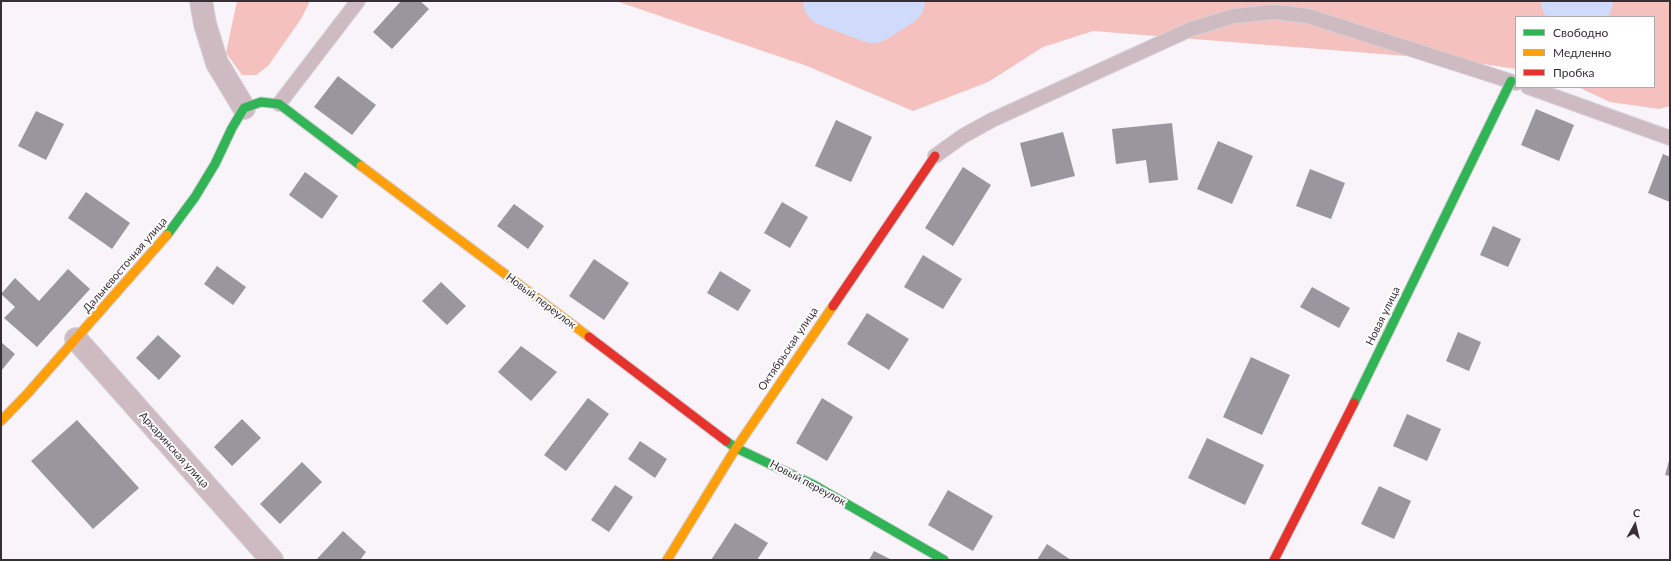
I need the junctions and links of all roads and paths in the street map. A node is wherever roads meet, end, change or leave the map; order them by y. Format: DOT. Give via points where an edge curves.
graph roads {
  1 [pos="201,1"];
  2 [pos="358,1"];
  3 [pos="1513,82"];
  4 [pos="1531,88"];
  5 [pos="279,104"];
  6 [pos="244,108"];
  7 [pos="1670,138"];
  8 [pos="935,156"];
  9 [pos="76,339"];
  10 [pos="1,421"];
  11 [pos="736,448"];
  12 [pos="272,560"];
  13 [pos="667,560"];
  14 [pos="944,560"];
  15 [pos="1274,560"];
  1 -- 6 [label="street" via="204,24 217,63"];
  2 -- 5 [label="lane"];
  3 -- 8 [label="lane" via="1308,16 1275,12 1234,16 1191,29 999,117 963,136"];
  3 -- 15 [label="street, Новая улица"];
  4 -- 7 [label="lane"];
  5 -- 6 [label="street" via="261,102"];
  5 -- 11 [label="street, Новый переулок"];
  6 -- 9 [label="street, Дальневосточная улица" via="211,170 171,231"];
  8 -- 11 [label="street, Октябрьская улица"];
  9 -- 10 [label="street, Дальневосточная улица"];
  9 -- 12 [label="street, Архаринская улица"];
  11 -- 13 [label="street, Октябрьская улица"];
  11 -- 14 [label="street, Новый переулок" via="812,484"];
}
